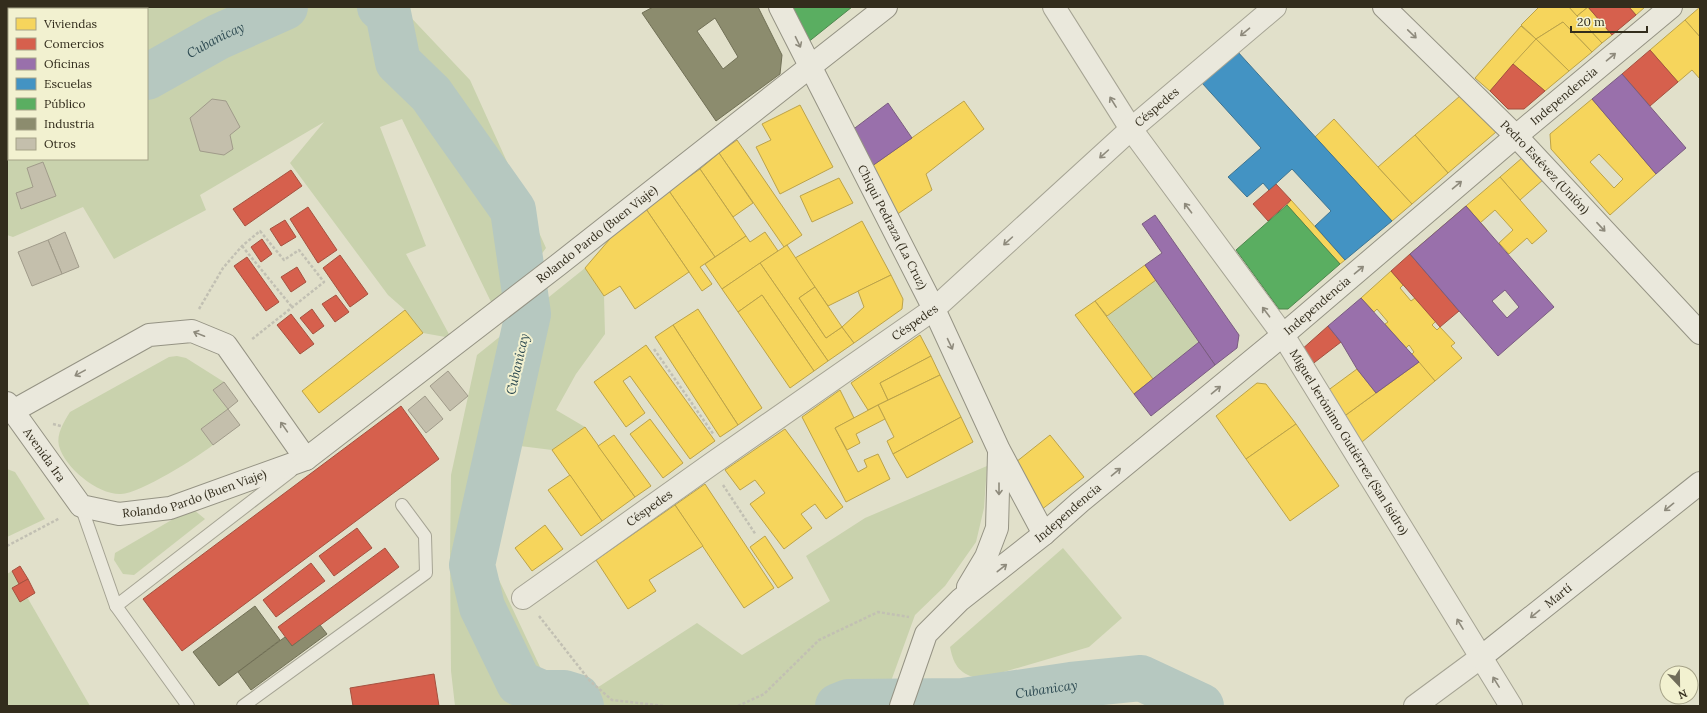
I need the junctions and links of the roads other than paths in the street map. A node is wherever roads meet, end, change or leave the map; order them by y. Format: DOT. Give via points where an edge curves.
graph roads {
  1 [pos="780,7"];
  2 [pos="886,7"];
  3 [pos="1054,7"];
  4 [pos="1275,7"];
  5 [pos="1384,7"];
  6 [pos="1671,7"];
  7 [pos="810,68"];
  8 [pos="1131,129"];
  9 [pos="1516,136"];
  10 [pos="934,309"];
  11 [pos="1700,332"];
  12 [pos="1283,335"];
  13 [pos="9,407"];
  14 [pos="999,450"];
  15 [pos="306,459"];
  16 [pos="1700,483"];
  17 [pos="402,505"];
  18 [pos="81,506"];
  19 [pos="1044,534"];
  20 [pos="523,598"];
  21 [pos="960,600"];
  22 [pos="116,606"];
  23 [pos="1480,658"];
  24 [pos="188,706"];
  25 [pos="243,706"];
  26 [pos="901,706"];
  27 [pos="1415,706"];
  28 [pos="1511,706"];
  1 -- 7 [label="street, Chiqui Pedraza (La Cruz), one-way"];
  2 -- 7 [label="street, Rolando Pardo (Buen Viaje)"];
  8 -- 3 [label="street, Miguel Jerónimo Gutiérrez (San Isidro), one-way"];
  4 -- 8 [label="street, Céspedes, one-way"];
  5 -- 9 [label="street, Pedro Estévez (Unión), one-way"];
  9 -- 6 [label="street, Independencia, one-way"];
  7 -- 10 [label="street, Chiqui Pedraza (La Cruz)"];
  7 -- 15 [label="street, Rolando Pardo (Buen Viaje)"];
  8 -- 10 [label="street, Céspedes, one-way"];
  12 -- 8 [label="street, Miguel Jerónimo Gutiérrez (San Isidro), one-way"];
  9 -- 11 [label="street, Pedro Estévez (Unión), one-way"];
  12 -- 9 [label="street, Independencia, one-way"];
  10 -- 14 [label="street, Chiqui Pedraza (La Cruz), one-way"];
  10 -- 20 [label="street, Céspedes"];
  19 -- 12 [label="street, Independencia, one-way"];
  23 -- 12 [label="street, Miguel Jerónimo Gutiérrez (San Isidro), one-way"];
  15 -- 13 [label="street, one-way" via="226,345 192,330 149,335"];
  13 -- 18 [label="street, Avenida 1ra"];
  14 -- 19 [label="street, Chiqui Pedraza (La Cruz)"];
  14 -- 21 [label="street, Chiqui Pedraza (La Cruz), one-way" via="996,528 986,558"];
  15 -- 18 [label="street, Rolando Pardo (Buen Viaje)" via="170,508 119,514"];
  15 -- 22 [label="lane"];
  16 -- 23 [label="street, Martí, one-way"];
  17 -- 25 [label="lane" via="425,536 426,574"];
  18 -- 22 [label="lane"];
  21 -- 19 [label="street, Independencia, one-way"];
  21 -- 26 [label="street" via="926,634"];
  22 -- 24 [label="lane"];
  23 -- 27 [label="street, Martí"];
  28 -- 23 [label="street, Miguel Jerónimo Gutiérrez (San Isidro), one-way"];
}
